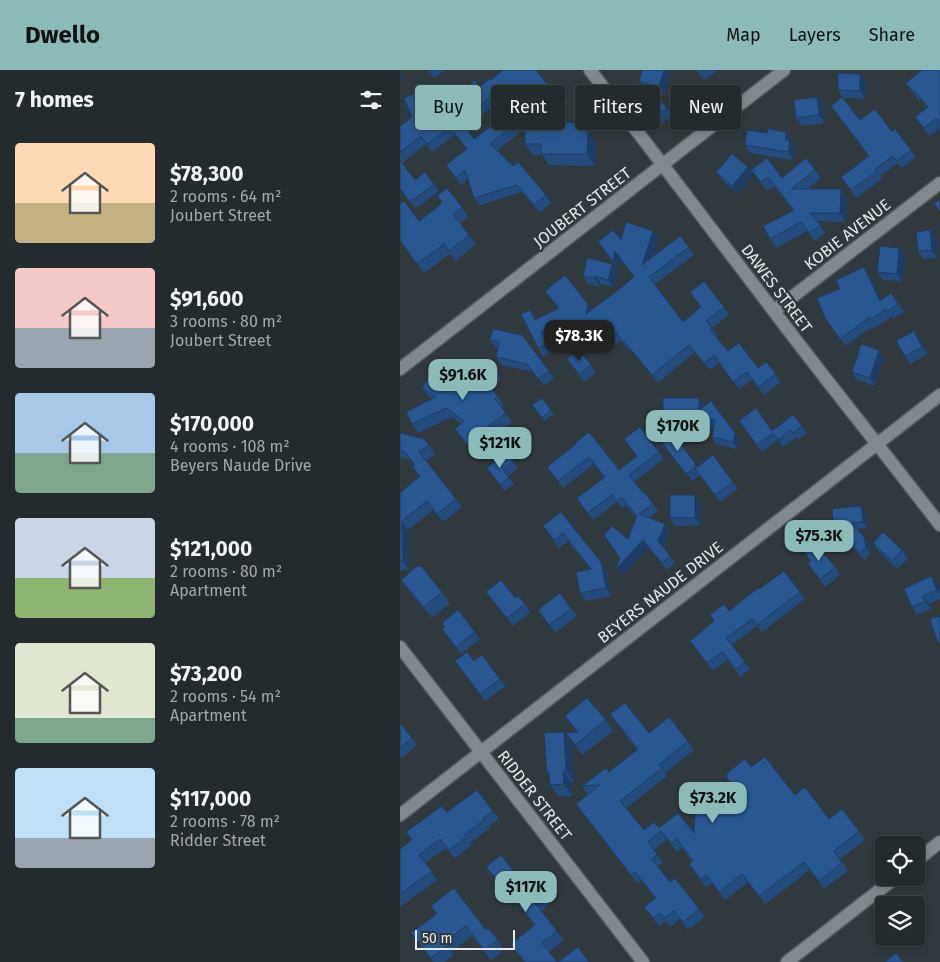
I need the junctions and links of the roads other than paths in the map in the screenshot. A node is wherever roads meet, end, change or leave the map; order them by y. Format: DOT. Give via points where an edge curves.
graph roads {
  1 [pos="590,70"];
  2 [pos="784,70"];
  3 [pos="663,165"];
  4 [pos="940,183"];
  5 [pos="774,312"];
  6 [pos="400,369"];
  7 [pos="940,395"];
  8 [pos="877,443"];
  9 [pos="940,525"];
  10 [pos="400,648"];
  11 [pos="481,752"];
  12 [pos="400,815"];
  13 [pos="940,842"];
  14 [pos="925,854"];
  15 [pos="885,886"];
  16 [pos="643,962"];
  17 [pos="787,962"];
  1 -- 3 [label="street, DAWES STREET"];
  2 -- 3 [label="street, JOUBERT STREET"];
  3 -- 5 [label="street, DAWES STREET"];
  3 -- 6 [label="street, JOUBERT STREET"];
  4 -- 5 [label="street, KOBIE AVENUE"];
  5 -- 8 [label="street, DAWES STREET"];
  7 -- 8 [label="street, BEYERS NAUDE DRIVE"];
  8 -- 9 [label="street, DAWES STREET"];
  8 -- 11 [label="street, BEYERS NAUDE DRIVE"];
  10 -- 11 [label="street, RIDDER STREET"];
  11 -- 12 [label="street, BEYERS NAUDE DRIVE"];
  11 -- 16 [label="street, RIDDER STREET"];
  13 -- 14 [label="street"];
  15 -- 17 [label="street"];
}
